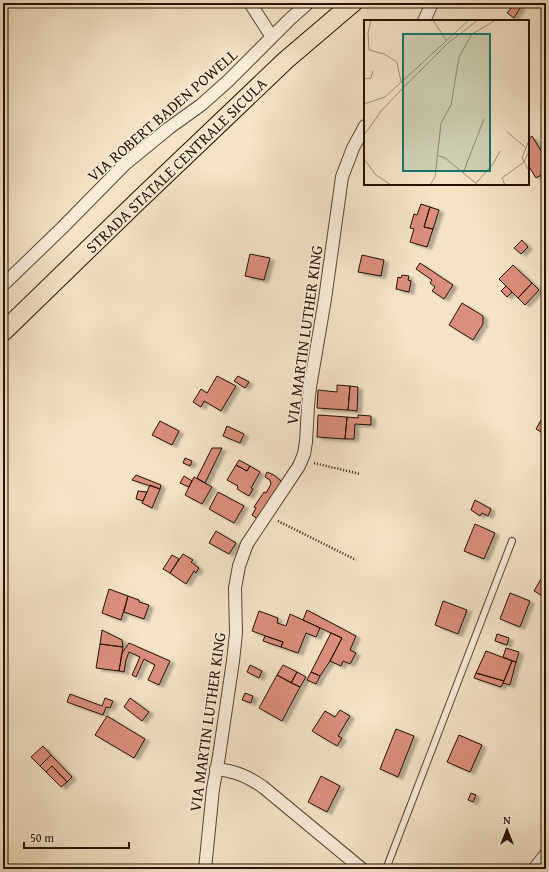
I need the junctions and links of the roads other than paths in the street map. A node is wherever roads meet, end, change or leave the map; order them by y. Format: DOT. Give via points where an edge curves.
graph roads {
  1 [pos="250,3"];
  2 [pos="308,3"];
  3 [pos="353,3"];
  4 [pos="432,3"];
  5 [pos="424,20"];
  6 [pos="272,37"];
  7 [pos="364,128"];
  8 [pos="3,285"];
  9 [pos="3,332"];
  10 [pos="512,542"];
  11 [pos="216,769"];
  12 [pos="546,854"];
  13 [pos="205,869"];
  14 [pos="362,869"];
  15 [pos="386,869"];
  16 [pos="534,869"];
  1 -- 6 [label="street"];
  2 -- 6 [label="street, VIA ROBERT BADEN POWELL"];
  3 -- 9 [label="main road, STRADA STATALE CENTRALE SICULA" via="286,60"];
  4 -- 5 [label="street"];
  6 -- 8 [label="street, VIA ROBERT BADEN POWELL" via="207,100 125,164"];
  7 -- 11 [label="street, VIA MARTIN LUTHER KING" via="342,177 310,387 306,442 302,460 247,544 239,566 235,588 236,632 233,662"];
  10 -- 15 [label="lane"];
  11 -- 13 [label="street, VIA MARTIN LUTHER KING"];
  11 -- 14 [label="street" via="229,770 248,777 263,787"];
  12 -- 16 [label="street"];
}
